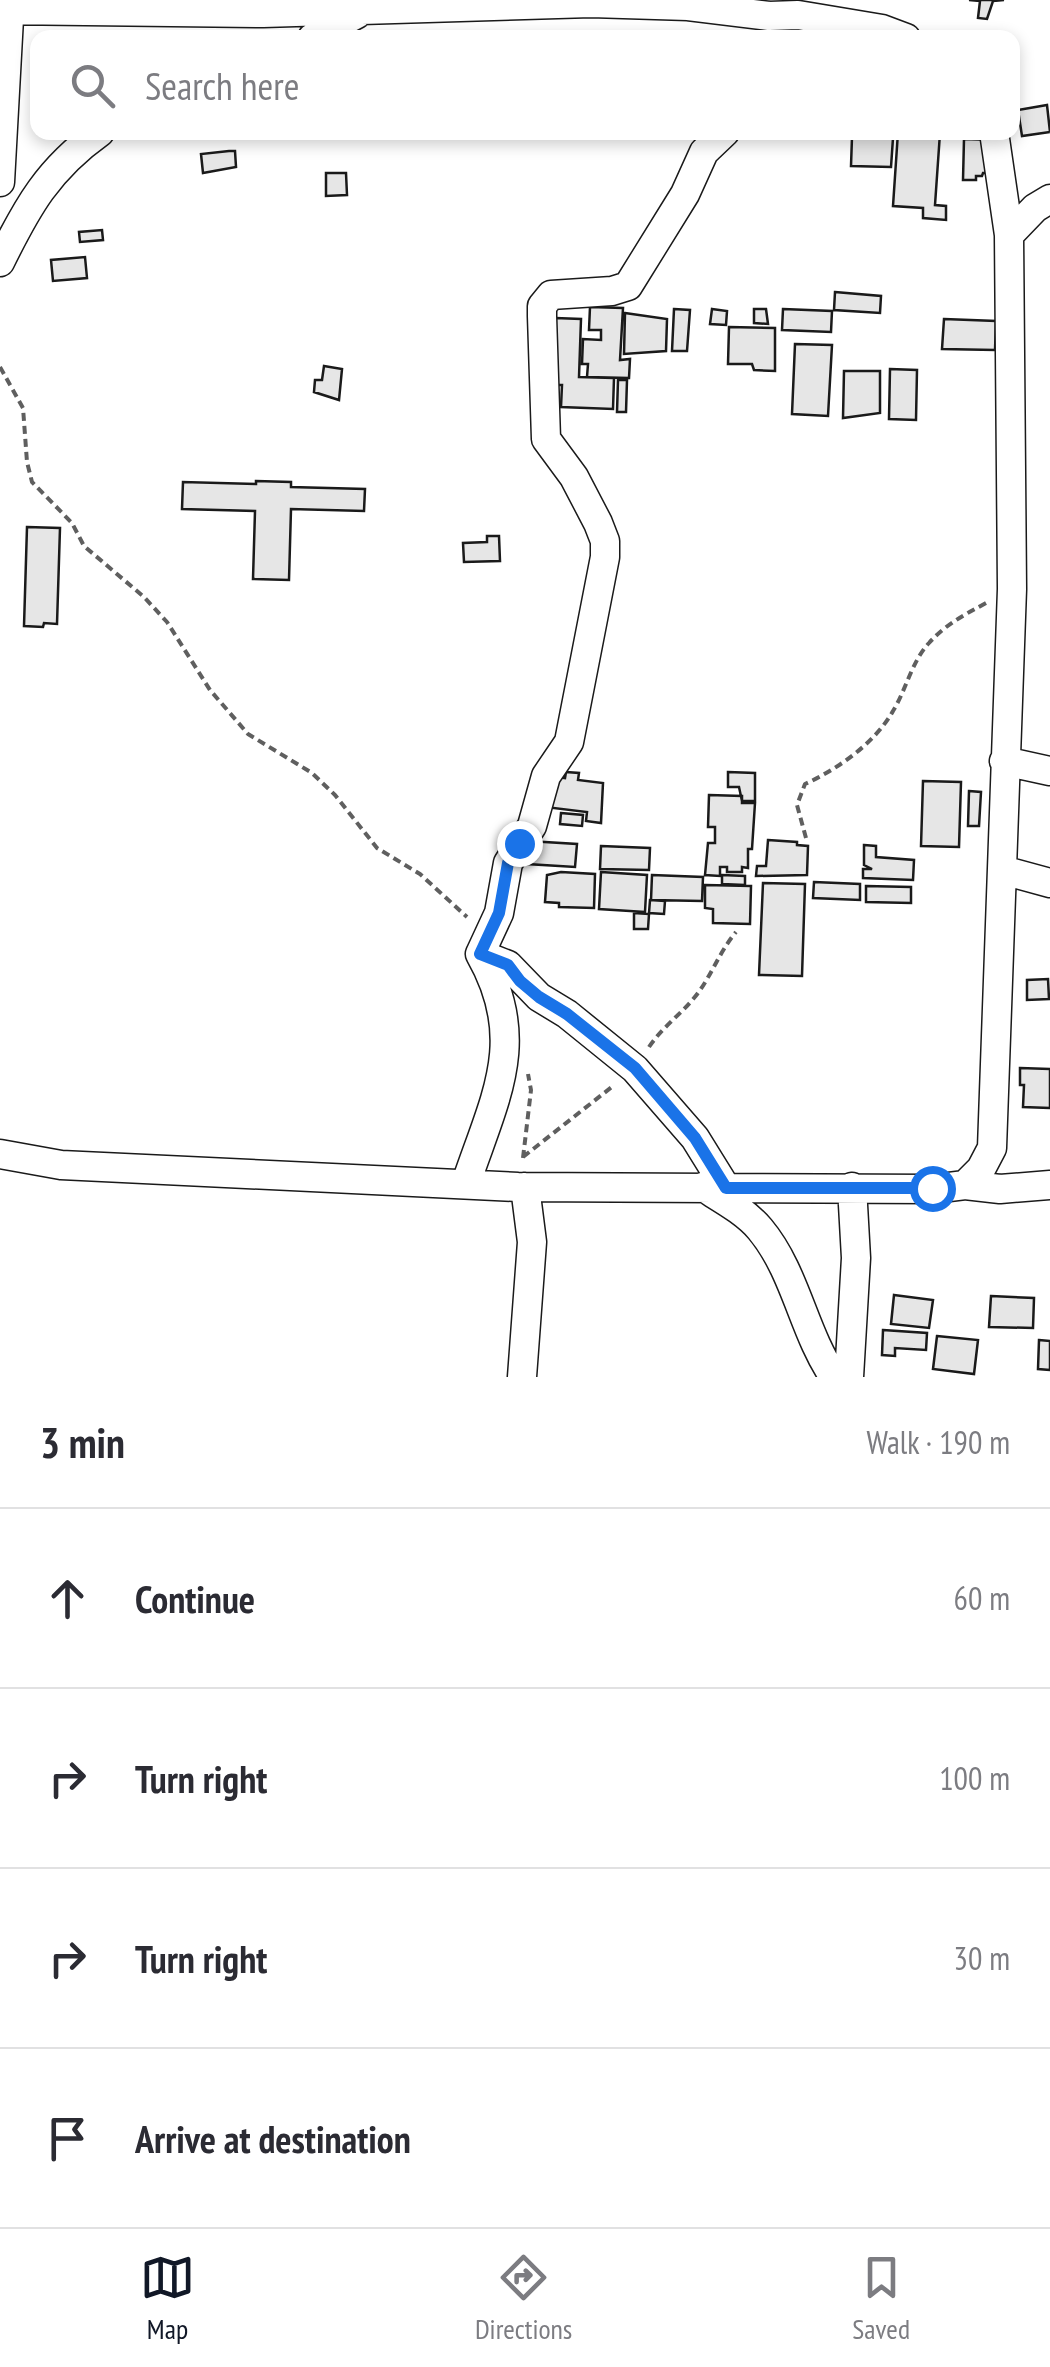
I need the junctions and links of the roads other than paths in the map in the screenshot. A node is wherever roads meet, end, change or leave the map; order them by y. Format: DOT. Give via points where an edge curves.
graph roads {
  1 [pos="882,0"];
  2 [pos="6,7"];
  3 [pos="367,9"];
  4 [pos="798,14"];
  5 [pos="327,30"];
  6 [pos="787,30"];
  7 [pos="879,30"];
  8 [pos="893,30"];
  9 [pos="89,140"];
  10 [pos="717,140"];
  11 [pos="995,140"];
  12 [pos="0,182"];
  13 [pos="1050,198"];
  14 [pos="1009,236"];
  15 [pos="0,262"];
  16 [pos="1004,761"];
  17 [pos="1050,772"];
  18 [pos="1002,870"];
  19 [pos="1050,883"];
  20 [pos="480,954"];
  21 [pos="0,1154"];
  22 [pos="466,1183"];
  23 [pos="965,1185"];
  24 [pos="1050,1185"];
  25 [pos="522,1187"];
  26 [pos="714,1188"];
  27 [pos="852,1188"];
  28 [pos="522,1377"];
  29 [pos="834,1377"];
  30 [pos="850,1377"];
  1 -- 8 [label="street"];
  2 -- 3 [label="street" via="178,14"];
  2 -- 12 [label="street"];
  3 -- 4 [label="street" via="591,2"];
  3 -- 5 [label="street"];
  4 -- 6 [label="street"];
  4 -- 7 [label="street"];
  9 -- 15 [label="street" via="42,184"];
  10 -- 20 [label="street" via="628,286 550,295 542,306 546,439 574,476 598,524 605,557 569,742 546,776 532,826 508,863 499,913"];
  11 -- 14 [label="street"];
  13 -- 14 [label="street"];
  14 -- 16 [label="street" via="1012,590"];
  16 -- 17 [label="street"];
  16 -- 18 [label="street"];
  18 -- 19 [label="street"];
  18 -- 23 [label="street" via="992,1148"];
  20 -- 22 [label="street" via="508,1037"];
  20 -- 26 [label="street" via="508,965 539,997 635,1068 695,1138"];
  21 -- 22 [label="street" via="61,1165"];
  22 -- 25 [label="street"];
  23 -- 24 [label="street"];
  23 -- 27 [label="street"];
  25 -- 26 [label="street"];
  25 -- 28 [label="street" via="532,1242"];
  26 -- 27 [label="street"];
  26 -- 29 [label="street" via="760,1228"];
  27 -- 30 [label="street"];
}
